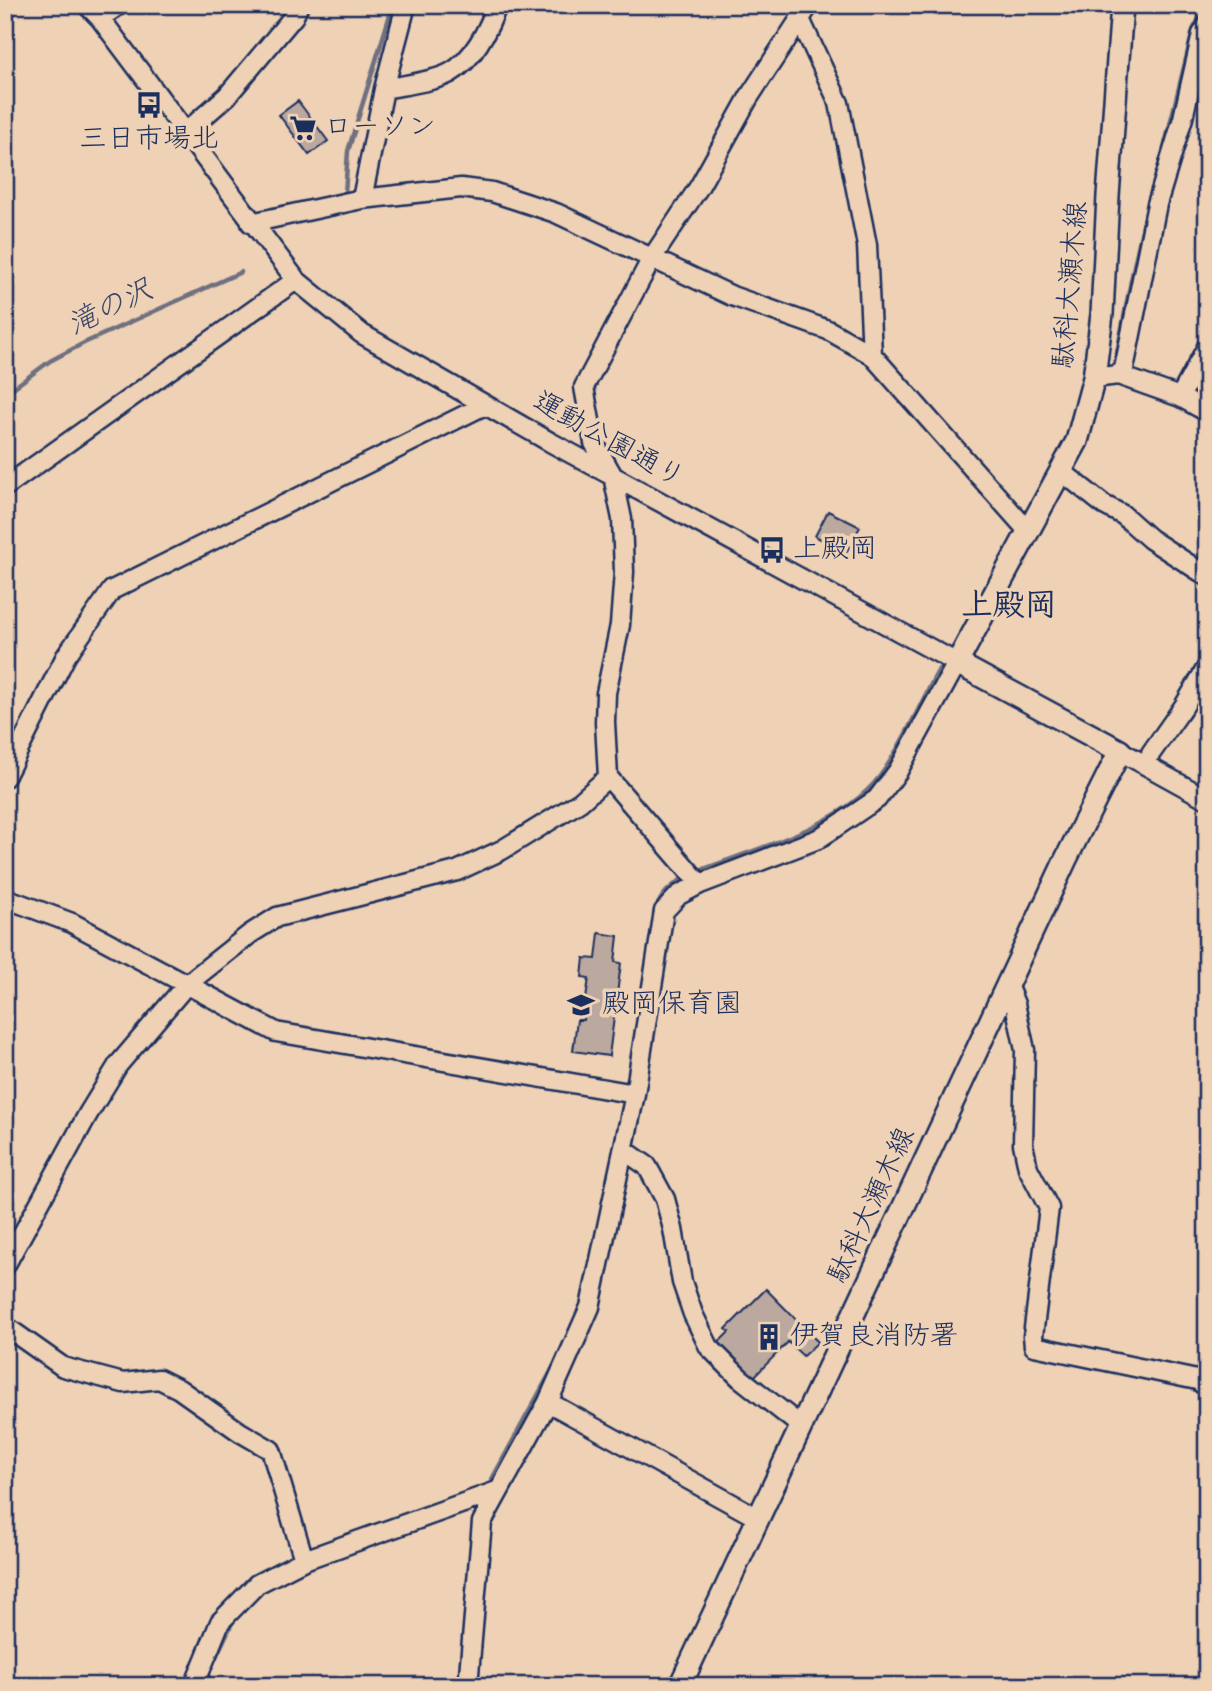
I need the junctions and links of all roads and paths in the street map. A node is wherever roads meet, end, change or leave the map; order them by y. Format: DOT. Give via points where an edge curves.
graph roads {
  1 [pos="87,5"];
  2 [pos="119,5"];
  3 [pos="299,5"];
  4 [pos="406,5"];
  5 [pos="497,5"];
  6 [pos="1122,5"];
  7 [pos="805,12"];
  8 [pos="100,18"];
  9 [pos="1207,26"];
  10 [pos="384,89"];
  11 [pos="186,132"];
  12 [pos="362,199"];
  13 [pos="251,223"];
  14 [pos="652,258"];
  15 [pos="296,280"];
  16 [pos="1207,347"];
  17 [pos="872,355"];
  18 [pos="1118,375"];
  19 [pos="1094,377"];
  20 [pos="1180,397"];
  21 [pos="485,405"];
  22 [pos="1207,412"];
  23 [pos="1061,471"];
  24 [pos="613,476"];
  25 [pos="5,487"];
  26 [pos="1029,532"];
  27 [pos="1207,576"];
  28 [pos="957,663"];
  29 [pos="1207,667"];
  30 [pos="1121,751"];
  31 [pos="1152,753"];
  32 [pos="5,777"];
  33 [pos="608,777"];
  34 [pos="1207,799"];
  35 [pos="700,884"];
  36 [pos="5,898"];
  37 [pos="187,984"];
  38 [pos="1007,985"];
  39 [pos="635,1094"];
  40 [pos="624,1150"];
  41 [pos="5,1266"];
  42 [pos="5,1326"];
  43 [pos="1207,1387"];
  44 [pos="548,1402"];
  45 [pos="801,1426"];
  46 [pos="497,1491"];
  47 [pos="758,1518"];
  48 [pos="304,1560"];
  49 [pos="194,1686"];
  50 [pos="468,1686"];
  51 [pos="680,1686"];
  1 -- 8 [label="street, 運動公園通り"];
  2 -- 8 [label="street"];
  3 -- 11 [label="street" via="227,96"];
  4 -- 10 [label="street"];
  5 -- 10 [label="street" via="492,22 463,64 448,74"];
  6 -- 19 [label="main road, 駄科大瀬木線"];
  7 -- 14 [label="street"];
  7 -- 17 [label="street" via="839,103 867,245"];
  8 -- 11 [label="street, 運動公園通り"];
  9 -- 18 [label="street" via="1157,205 1124,369"];
  10 -- 12 [label="street"];
  11 -- 13 [label="street, 運動公園通り"];
  12 -- 13 [label="street"];
  12 -- 14 [label="street" via="461,188 492,192 556,213"];
  13 -- 15 [label="street, 運動公園通り"];
  14 -- 17 [label="street" via="732,296 828,330"];
  14 -- 24 [label="street" via="584,387 594,443"];
  15 -- 21 [label="street, 運動公園通り" via="362,334"];
  15 -- 25 [label="street"];
  16 -- 20 [label="street"];
  17 -- 26 [label="street"];
  18 -- 19 [label="street"];
  18 -- 20 [label="street"];
  19 -- 23 [label="main road, 駄科大瀬木線" via="1077,441"];
  20 -- 22 [label="street"];
  21 -- 24 [label="street, 運動公園通り"];
  21 -- 32 [label="street" via="112,590 66,656"];
  23 -- 26 [label="main road, 駄科大瀬木線"];
  23 -- 27 [label="street"];
  24 -- 28 [label="street, 運動公園通り"];
  24 -- 33 [label="street" via="622,519 624,572 620,625 606,693"];
  26 -- 28 [label="main road, 駄科大瀬木線"];
  28 -- 30 [label="main road, 運動公園通り"];
  28 -- 35 [label="street" via="898,771 877,799 818,839"];
  29 -- 31 [label="street"];
  30 -- 34 [label="street, 運動公園通り"];
  30 -- 38 [label="main road, 駄科大瀬木線"];
  33 -- 35 [label="street"];
  33 -- 37 [label="street" via="580,802 457,871 277,918"];
  35 -- 39 [label="street" via="679,895 664,911"];
  36 -- 37 [label="street" via="72,923"];
  37 -- 39 [label="street" via="275,1031"];
  37 -- 41 [label="street" via="118,1065"];
  38 -- 43 [label="street" via="1025,1049 1023,1144 1028,1168 1049,1208 1034,1346 1197,1380"];
  38 -- 45 [label="main road, 駄科大瀬木線"];
  39 -- 40 [label="street"];
  40 -- 44 [label="street" via="590,1307"];
  40 -- 45 [label="street" via="647,1167 665,1199 682,1282 709,1347"];
  42 -- 48 [label="street" via="63,1367 122,1383 159,1379 271,1450"];
  44 -- 46 [label="street"];
  44 -- 47 [label="street"];
  45 -- 47 [label="main road, 駄科大瀬木線"];
  46 -- 48 [label="street"];
  46 -- 50 [label="street" via="482,1522"];
  47 -- 51 [label="main road, 駄科大瀬木線"];
  48 -- 49 [label="street" via="257,1584 237,1602 220,1622"];
}
